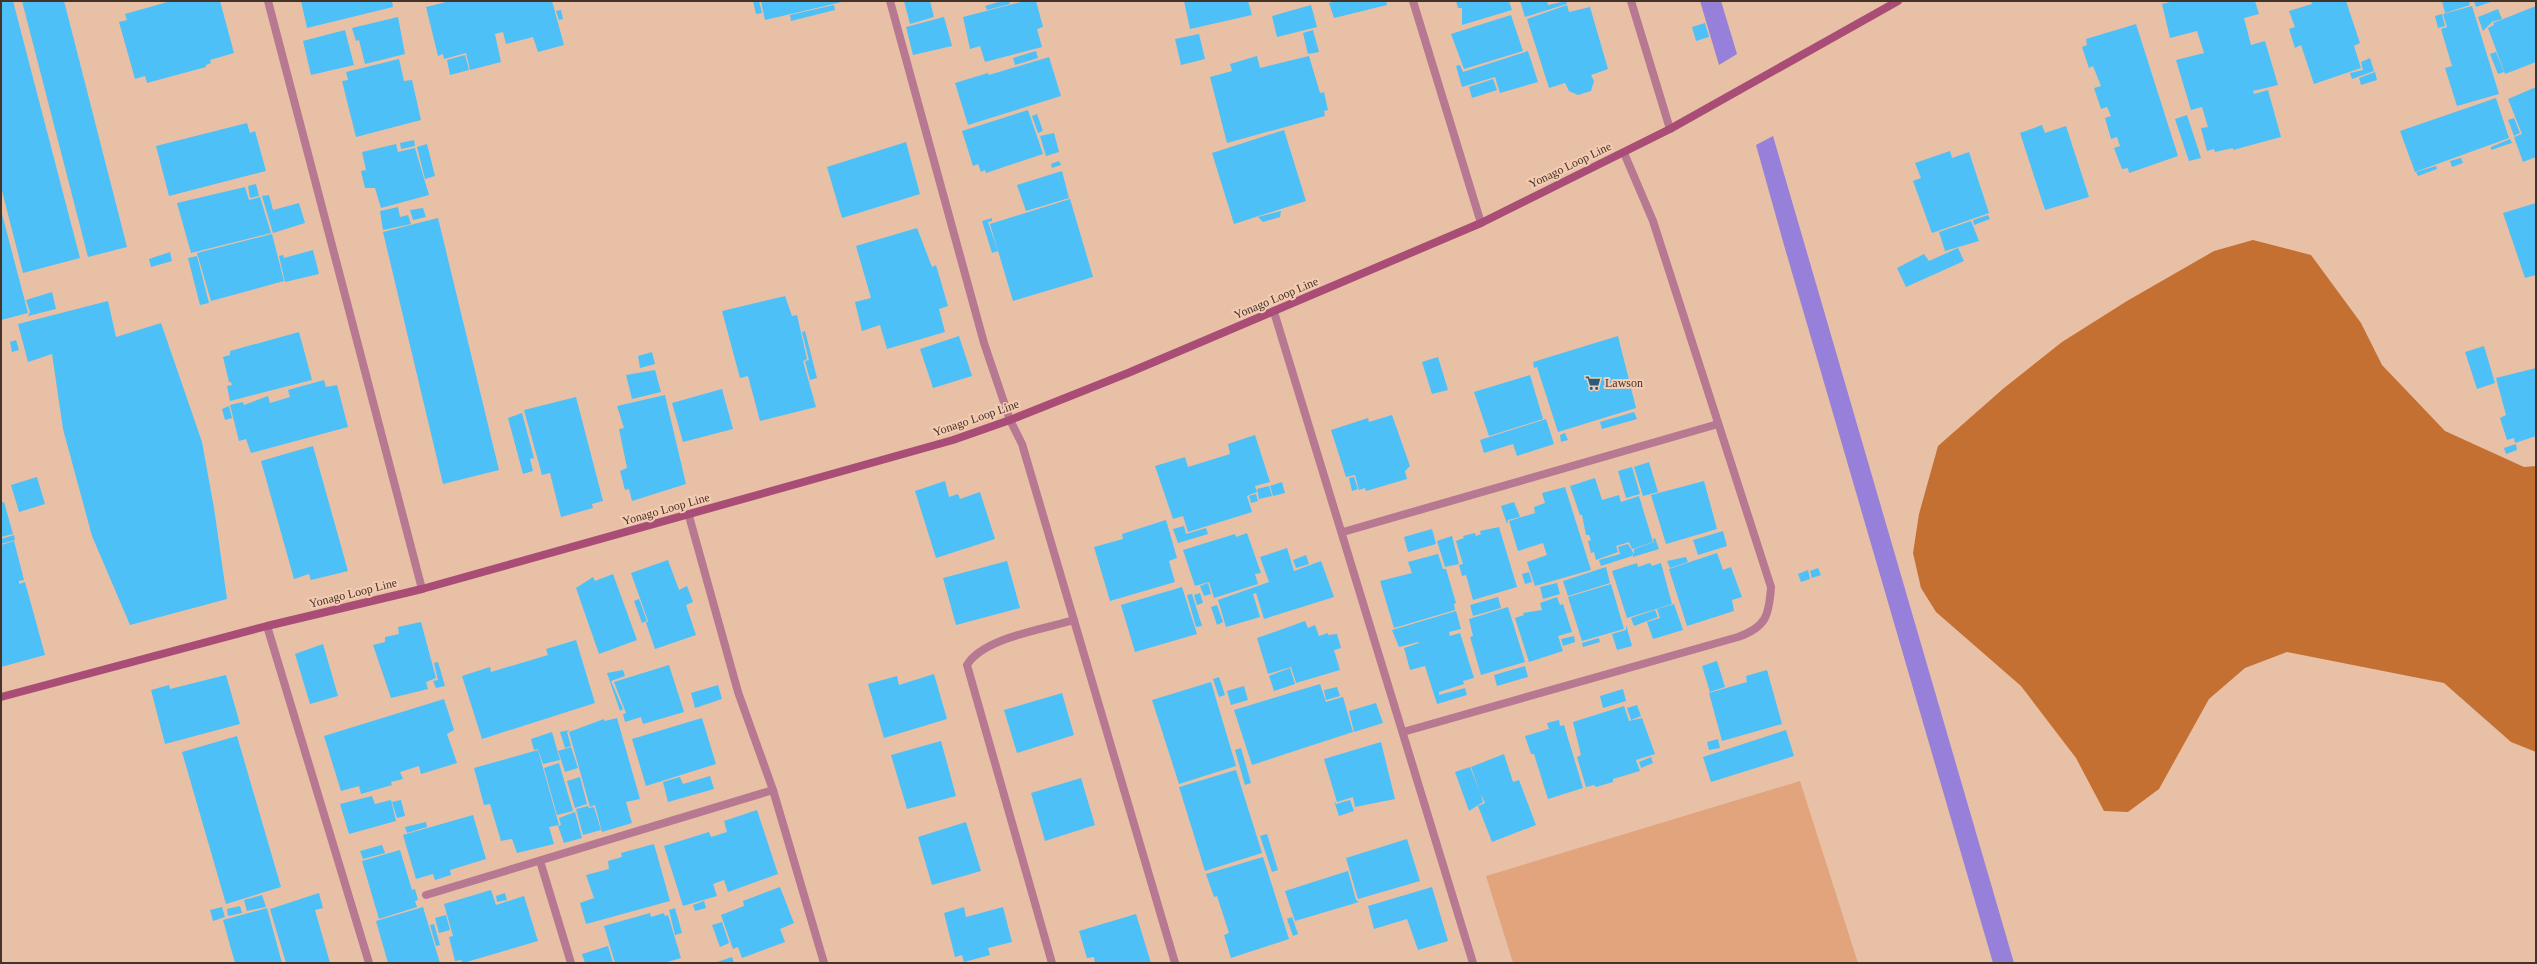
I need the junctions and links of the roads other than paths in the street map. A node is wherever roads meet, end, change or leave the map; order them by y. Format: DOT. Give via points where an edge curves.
graph roads {
  1 [pos="268,1"];
  2 [pos="890,1"];
  3 [pos="1413,1"];
  4 [pos="1632,1"];
  5 [pos="1898,1"];
  6 [pos="1670,129"];
  7 [pos="1624,152"];
  8 [pos="1481,223"];
  9 [pos="1274,312"];
  10 [pos="1010,420"];
  11 [pos="1718,424"];
  12 [pos="689,516"];
  13 [pos="1343,532"];
  14 [pos="422,589"];
  15 [pos="1074,620"];
  16 [pos="267,626"];
  17 [pos="1,697"];
  18 [pos="1403,732"];
  19 [pos="773,790"];
  20 [pos="540,861"];
  21 [pos="426,895"];
  22 [pos="369,963"];
  23 [pos="571,963"];
  24 [pos="824,963"];
  25 [pos="1052,963"];
  26 [pos="1175,963"];
  27 [pos="1473,963"];
  1 -- 14 [label="street"];
  2 -- 10 [label="street" via="984,343"];
  3 -- 8 [label="street"];
  4 -- 6 [label="street"];
  5 -- 6 [label="main road, Yonago Loop Line"];
  6 -- 7 [label="main road, Yonago Loop Line"];
  7 -- 8 [label="main road, Yonago Loop Line"];
  7 -- 11 [label="street" via="1653,221"];
  8 -- 9 [label="main road, Yonago Loop Line"];
  9 -- 10 [label="main road, Yonago Loop Line"];
  9 -- 13 [label="street"];
  10 -- 12 [label="main road, Yonago Loop Line" via="953,440"];
  10 -- 15 [label="street" via="1022,444"];
  11 -- 13 [label="street"];
  11 -- 18 [label="street" via="1771,587 1766,619 1755,631"];
  12 -- 14 [label="main road, Yonago Loop Line"];
  12 -- 19 [label="street" via="738,692"];
  13 -- 18 [label="street"];
  14 -- 16 [label="main road, Yonago Loop Line"];
  15 -- 25 [label="street" via="983,648 967,666"];
  15 -- 26 [label="street"];
  16 -- 17 [label="main road, Yonago Loop Line"];
  16 -- 22 [label="street"];
  18 -- 27 [label="street"];
  19 -- 20 [label="street"];
  19 -- 24 [label="street"];
  20 -- 21 [label="street"];
  20 -- 23 [label="street"];
}
